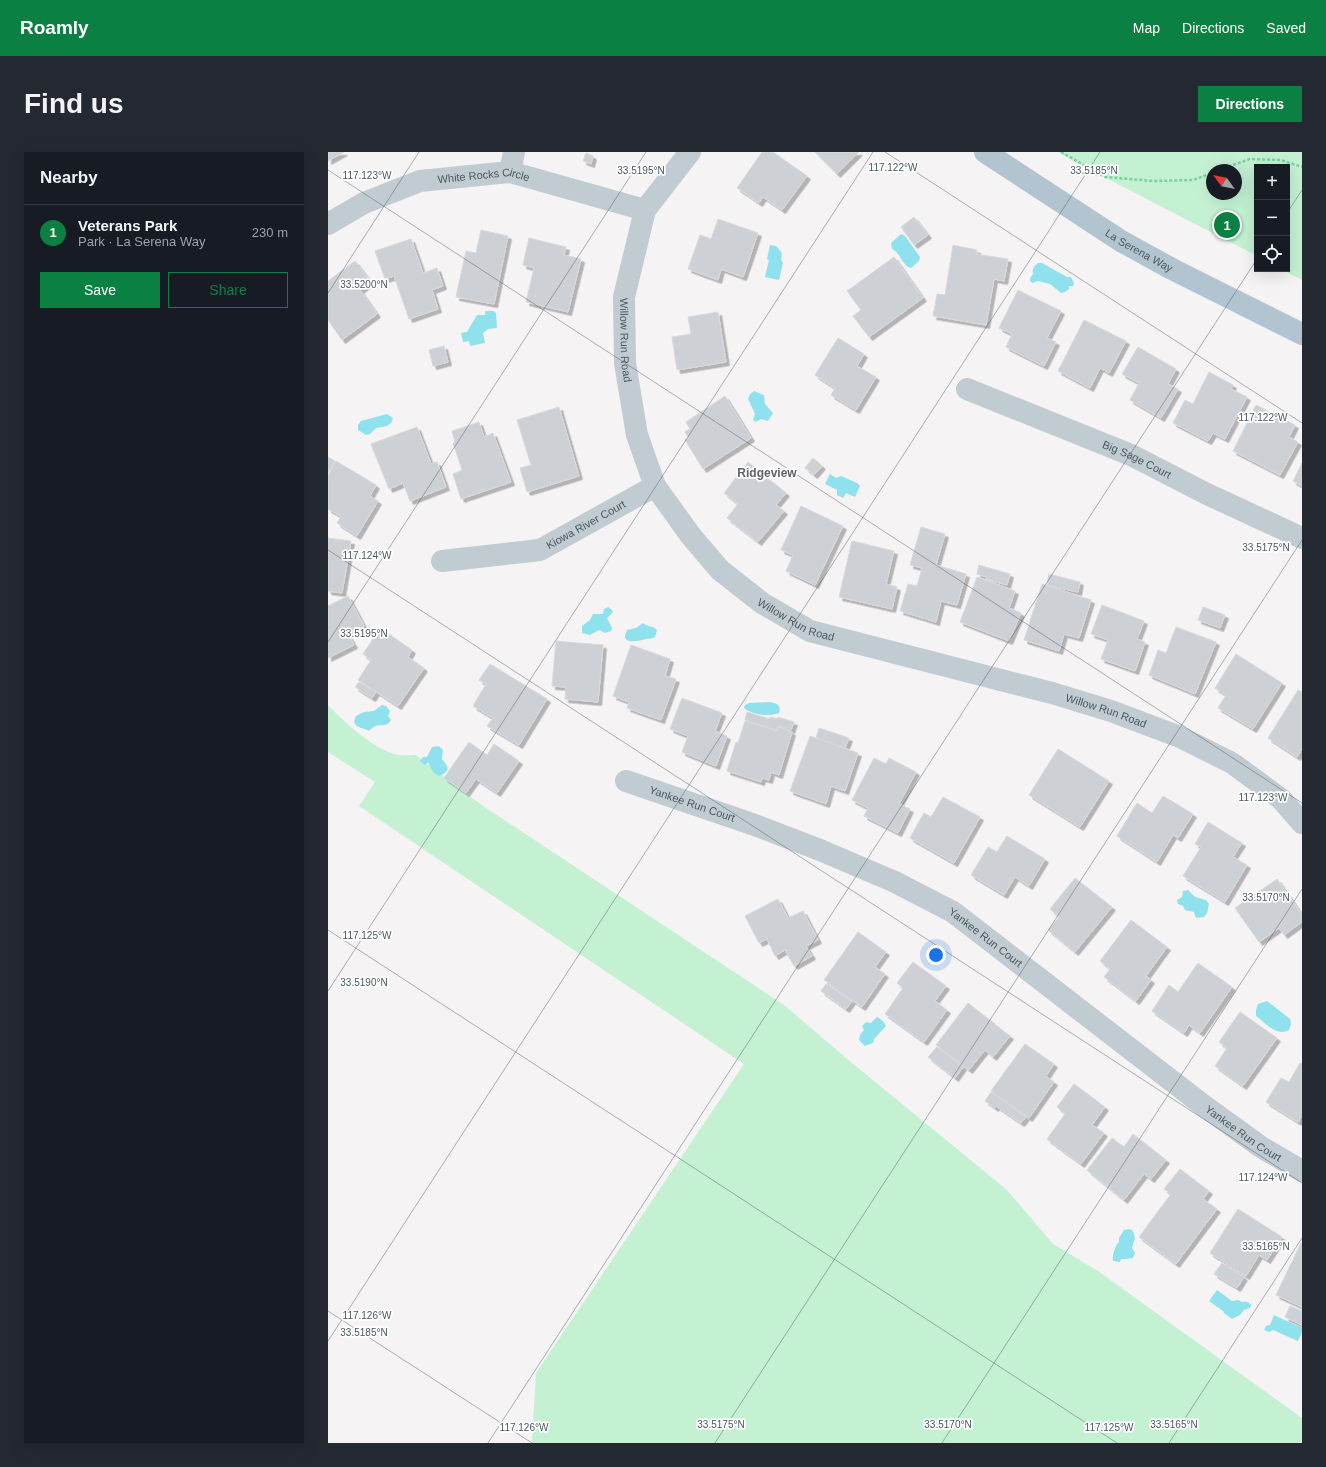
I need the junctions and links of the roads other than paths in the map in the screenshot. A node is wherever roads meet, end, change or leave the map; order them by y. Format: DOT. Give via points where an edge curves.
graph roads {
  1 [pos="690,152"];
  2 [pos="985,152"];
  3 [pos="512,162"];
  4 [pos="645,210"];
  5 [pos="328,224"];
  6 [pos="1302,334"];
  7 [pos="967,389"];
  8 [pos="655,486"];
  9 [pos="1302,538"];
  10 [pos="442,561"];
  11 [pos="626,781"];
  12 [pos="1302,824"];
  13 [pos="1302,1171"];
  1 -- 4 [label="street, Willow Run Road"];
  2 -- 6 [label="main road, La Serena Way" via="1121,241"];
  3 -- 4 [label="street, White Rocks Circle"];
  3 -- 5 [label="street, White Rocks Circle" via="420,181 364,203"];
  4 -- 8 [label="street, Willow Run Road" via="624,296 625,363 637,436"];
  7 -- 9 [label="street, Big Sage Court" via="1131,455"];
  8 -- 10 [label="street, Kiowa River Court" via="540,550"];
  8 -- 12 [label="street, Willow Run Road" via="691,536 720,570 762,603 810,632 1052,693 1111,711 1180,737 1232,763 1281,799"];
  11 -- 13 [label="street, Yankee Run Court" via="820,850 895,882 953,912 1203,1105 1261,1147"];
}
